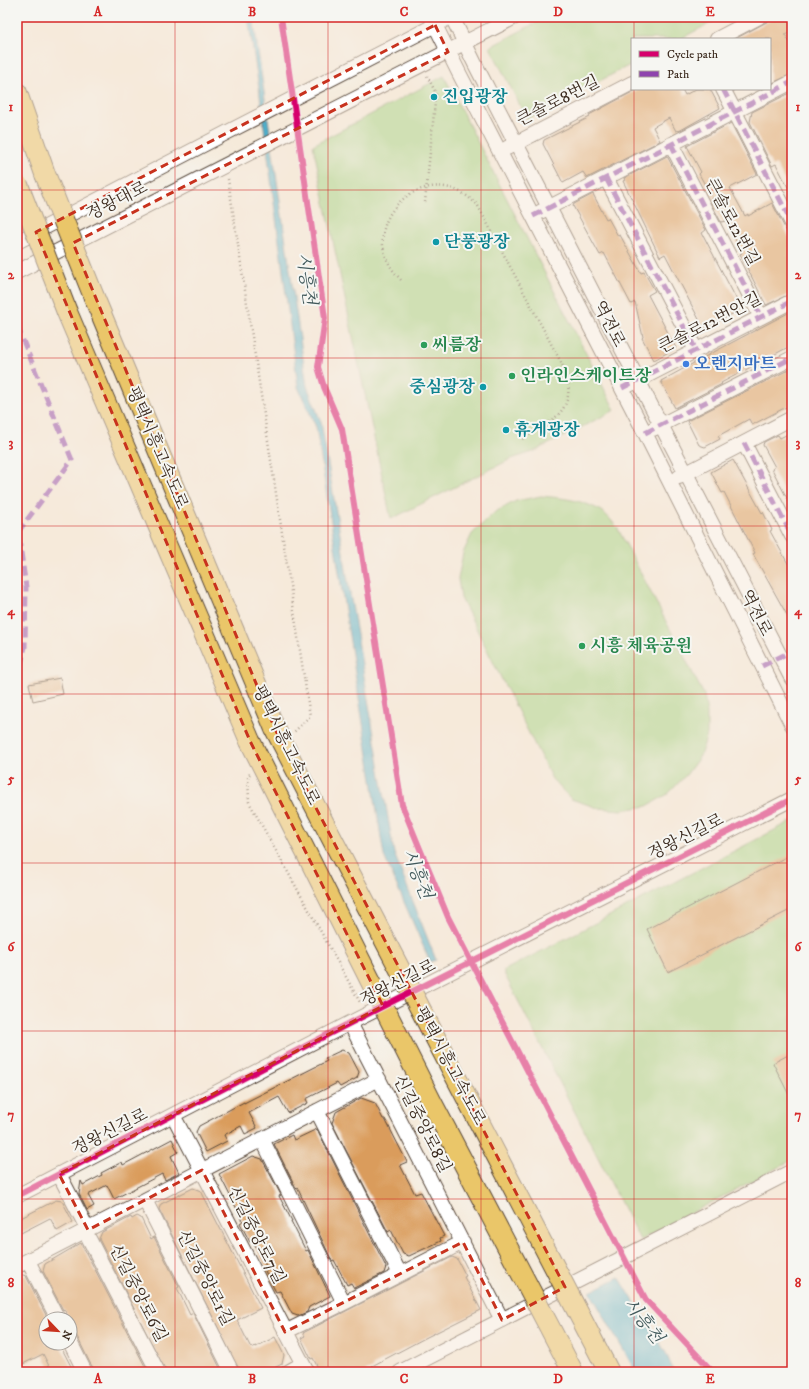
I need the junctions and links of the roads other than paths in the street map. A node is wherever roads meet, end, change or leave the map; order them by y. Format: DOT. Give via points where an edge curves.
graph roads {
  1 [pos="452,17"];
  2 [pos="515,17"];
  3 [pos="760,17"];
  4 [pos="433,21"];
  5 [pos="719,38"];
  6 [pos="464,43"];
  7 [pos="448,52"];
  8 [pos="792,82"];
  9 [pos="631,84"];
  10 [pos="724,90"];
  11 [pos="17,94"];
  12 [pos="735,112"];
  13 [pos="516,143"];
  14 [pos="671,144"];
  15 [pos="500,152"];
  16 [pos="606,178"];
  17 [pos="17,184"];
  18 [pos="549,207"];
  19 [pos="533,216"];
  20 [pos="792,223"];
  21 [pos="17,242"];
  22 [pos="17,272"];
  23 [pos="792,301"];
  24 [pos="761,317"];
  25 [pos="696,350"];
  26 [pos="792,358"];
  27 [pos="638,380"];
  28 [pos="622,388"];
  29 [pos="792,418"];
  30 [pos="660,425"];
  31 [pos="645,433"];
  32 [pos="744,444"];
  33 [pos="686,474"];
  34 [pos="670,482"];
  35 [pos="792,536"];
  36 [pos="786,654"];
  37 [pos="762,666"];
  38 [pos="792,679"];
  39 [pos="792,725"];
  40 [pos="792,799"];
  41 [pos="350,1024"];
  42 [pos="379,1079"];
  43 [pos="317,1111"];
  44 [pos="173,1115"];
  45 [pos="262,1139"];
  46 [pos="202,1170"];
  47 [pos="792,1171"];
  48 [pos="59,1174"];
  49 [pos="17,1196"];
  50 [pos="145,1200"];
  51 [pos="87,1231"];
  52 [pos="463,1242"];
  53 [pos="22,1264"];
  54 [pos="400,1274"];
  55 [pos="344,1303"];
  56 [pos="53,1311"];
  57 [pos="502,1320"];
  58 [pos="285,1332"];
  59 [pos="74,1351"];
  60 [pos="304,1368"];
  61 [pos="85,1372"];
  62 [pos="158,1372"];
  63 [pos="232,1372"];
  64 [pos="288,1372"];
  65 [pos="400,1372"];
  66 [pos="573,1372"];
  67 [pos="608,1372"];
  1 -- 4 [label="street"];
  1 -- 6 [label="street, 역전로"];
  2 -- 6 [label="street"];
  3 -- 5 [label="street"];
  4 -- 7 [label="street, 역전로"];
  4 -- 21 [label="street, 정왕대로" via="310,90"];
  6 -- 7 [label="street"];
  6 -- 13 [label="street, 역전로"];
  7 -- 15 [label="street, 역전로"];
  7 -- 22 [label="street, 정왕대로"];
  8 -- 12 [label="street"];
  9 -- 13 [label="street, 큰솔로8번길"];
  10 -- 12 [label="street"];
  11 -- 67 [label="highway, 평택시흥고속도로, bridge" via="45,174 94,296 284,731"];
  12 -- 14 [label="street"];
  12 -- 20 [label="street"];
  13 -- 15 [label="street, 큰솔로8번길"];
  13 -- 18 [label="street, 역전로"];
  14 -- 16 [label="street"];
  14 -- 24 [label="street, 큰솔로12번길"];
  15 -- 19 [label="street, 역전로"];
  16 -- 18 [label="street"];
  16 -- 25 [label="street"];
  17 -- 66 [label="highway, 평택시흥고속도로, bridge" via="67,312 250,741 431,1101"];
  18 -- 19 [label="street"];
  18 -- 27 [label="street, 역전로"];
  19 -- 28 [label="street, 역전로"];
  23 -- 24 [label="street, 큰솔로12번안길"];
  24 -- 25 [label="street, 큰솔로12번안길"];
  25 -- 27 [label="street, 큰솔로12번안길"];
  26 -- 30 [label="street"];
  27 -- 28 [label="street, 큰솔로12번안길"];
  27 -- 30 [label="street, 역전로"];
  28 -- 31 [label="street, 역전로"];
  29 -- 32 [label="street"];
  30 -- 31 [label="street"];
  30 -- 33 [label="street, 역전로"];
  31 -- 34 [label="street, 역전로"];
  32 -- 33 [label="street"];
  32 -- 35 [label="street"];
  33 -- 34 [label="street"];
  33 -- 36 [label="street, 역전로"];
  34 -- 37 [label="street, 역전로"];
  36 -- 37 [label="street"];
  36 -- 38 [label="street, 역전로"];
  37 -- 39 [label="street, 역전로"];
  40 -- 41 [label="street, 정왕신길로"];
  41 -- 42 [label="street, 신길중앙로8길"];
  41 -- 44 [label="street, 정왕신길로"];
  42 -- 43 [label="street"];
  42 -- 52 [label="street, 신길중앙로8길"];
  43 -- 45 [label="street"];
  43 -- 54 [label="street"];
  44 -- 46 [label="street, 신길중앙로7길"];
  44 -- 48 [label="street, 정왕신길로"];
  45 -- 46 [label="street"];
  45 -- 55 [label="street"];
  46 -- 50 [label="street"];
  46 -- 58 [label="street, 신길중앙로7길"];
  47 -- 57 [label="street"];
  48 -- 49 [label="street, 정왕신길로"];
  48 -- 51 [label="street, 신길중앙로6길"];
  50 -- 51 [label="street"];
  50 -- 63 [label="street, 신길중앙로1길"];
  51 -- 53 [label="street"];
  51 -- 62 [label="street, 신길중앙로6길"];
  52 -- 54 [label="street"];
  52 -- 57 [label="street, 신길중앙로8길"];
  53 -- 56 [label="street"];
  54 -- 55 [label="street"];
  55 -- 58 [label="street"];
  57 -- 65 [label="street"];
  58 -- 60 [label="street, 신길중앙로7길"];
  59 -- 61 [label="street"];
  60 -- 64 [label="street"];
}
